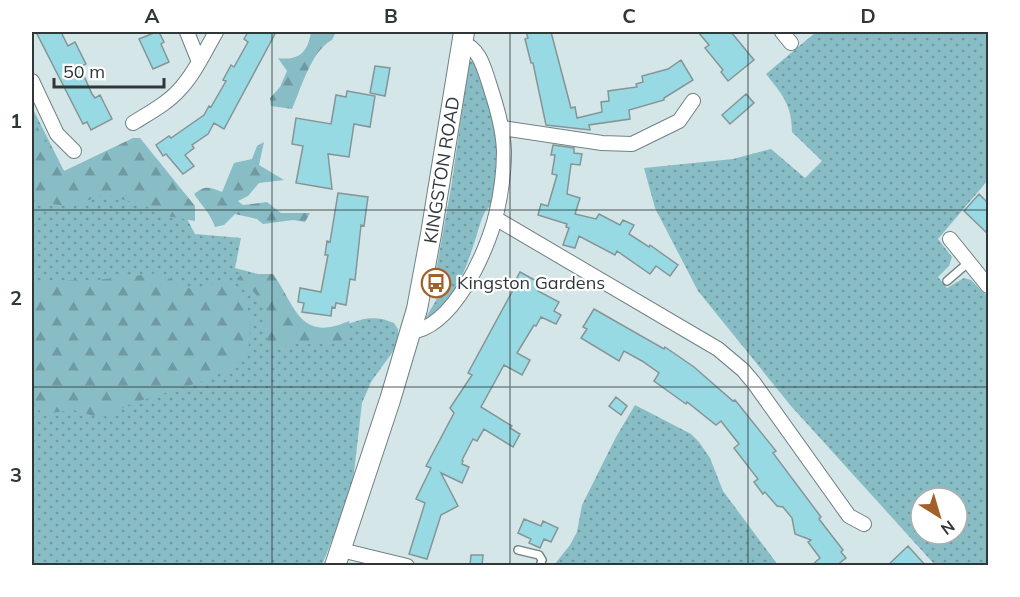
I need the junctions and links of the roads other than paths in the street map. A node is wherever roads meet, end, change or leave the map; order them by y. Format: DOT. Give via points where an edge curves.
graph roads {
  1 [pos="187,32"];
  2 [pos="216,32"];
  3 [pos="782,32"];
  4 [pos="463,37"];
  5 [pos="791,43"];
  6 [pos="199,62"];
  7 [pos="32,81"];
  8 [pos="693,101"];
  9 [pos="134,123"];
  10 [pos="502,128"];
  11 [pos="74,152"];
  12 [pos="495,218"];
  13 [pos="950,239"];
  14 [pos="969,262"];
  15 [pos="947,280"];
  16 [pos="988,286"];
  17 [pos="410,332"];
  18 [pos="864,524"];
  19 [pos="518,550"];
  20 [pos="338,558"];
  21 [pos="407,566"];
  22 [pos="540,566"];
  1 -- 6 [label="street"];
  2 -- 6 [label="street"];
  3 -- 5 [label="street"];
  4 -- 10 [label="street, KINGSTON ROAD" via="480,59"];
  4 -- 17 [label="main road, KINGSTON ROAD" via="429,246"];
  6 -- 9 [label="street" via="175,94"];
  7 -- 11 [label="street" via="57,134"];
  8 -- 10 [label="street" via="680,121 632,144"];
  10 -- 12 [label="street, KINGSTON ROAD" via="503,172"];
  12 -- 17 [label="street, KINGSTON ROAD" via="467,284 429,326"];
  12 -- 18 [label="street" via="718,349 743,370 849,516"];
  13 -- 14 [label="street"];
  14 -- 15 [label="lane"];
  14 -- 16 [label="street"];
  17 -- 20 [label="main road, KINGSTON ROAD"];
  19 -- 22 [label="lane" via="539,555"];
  20 -- 21 [label="street"];
}
